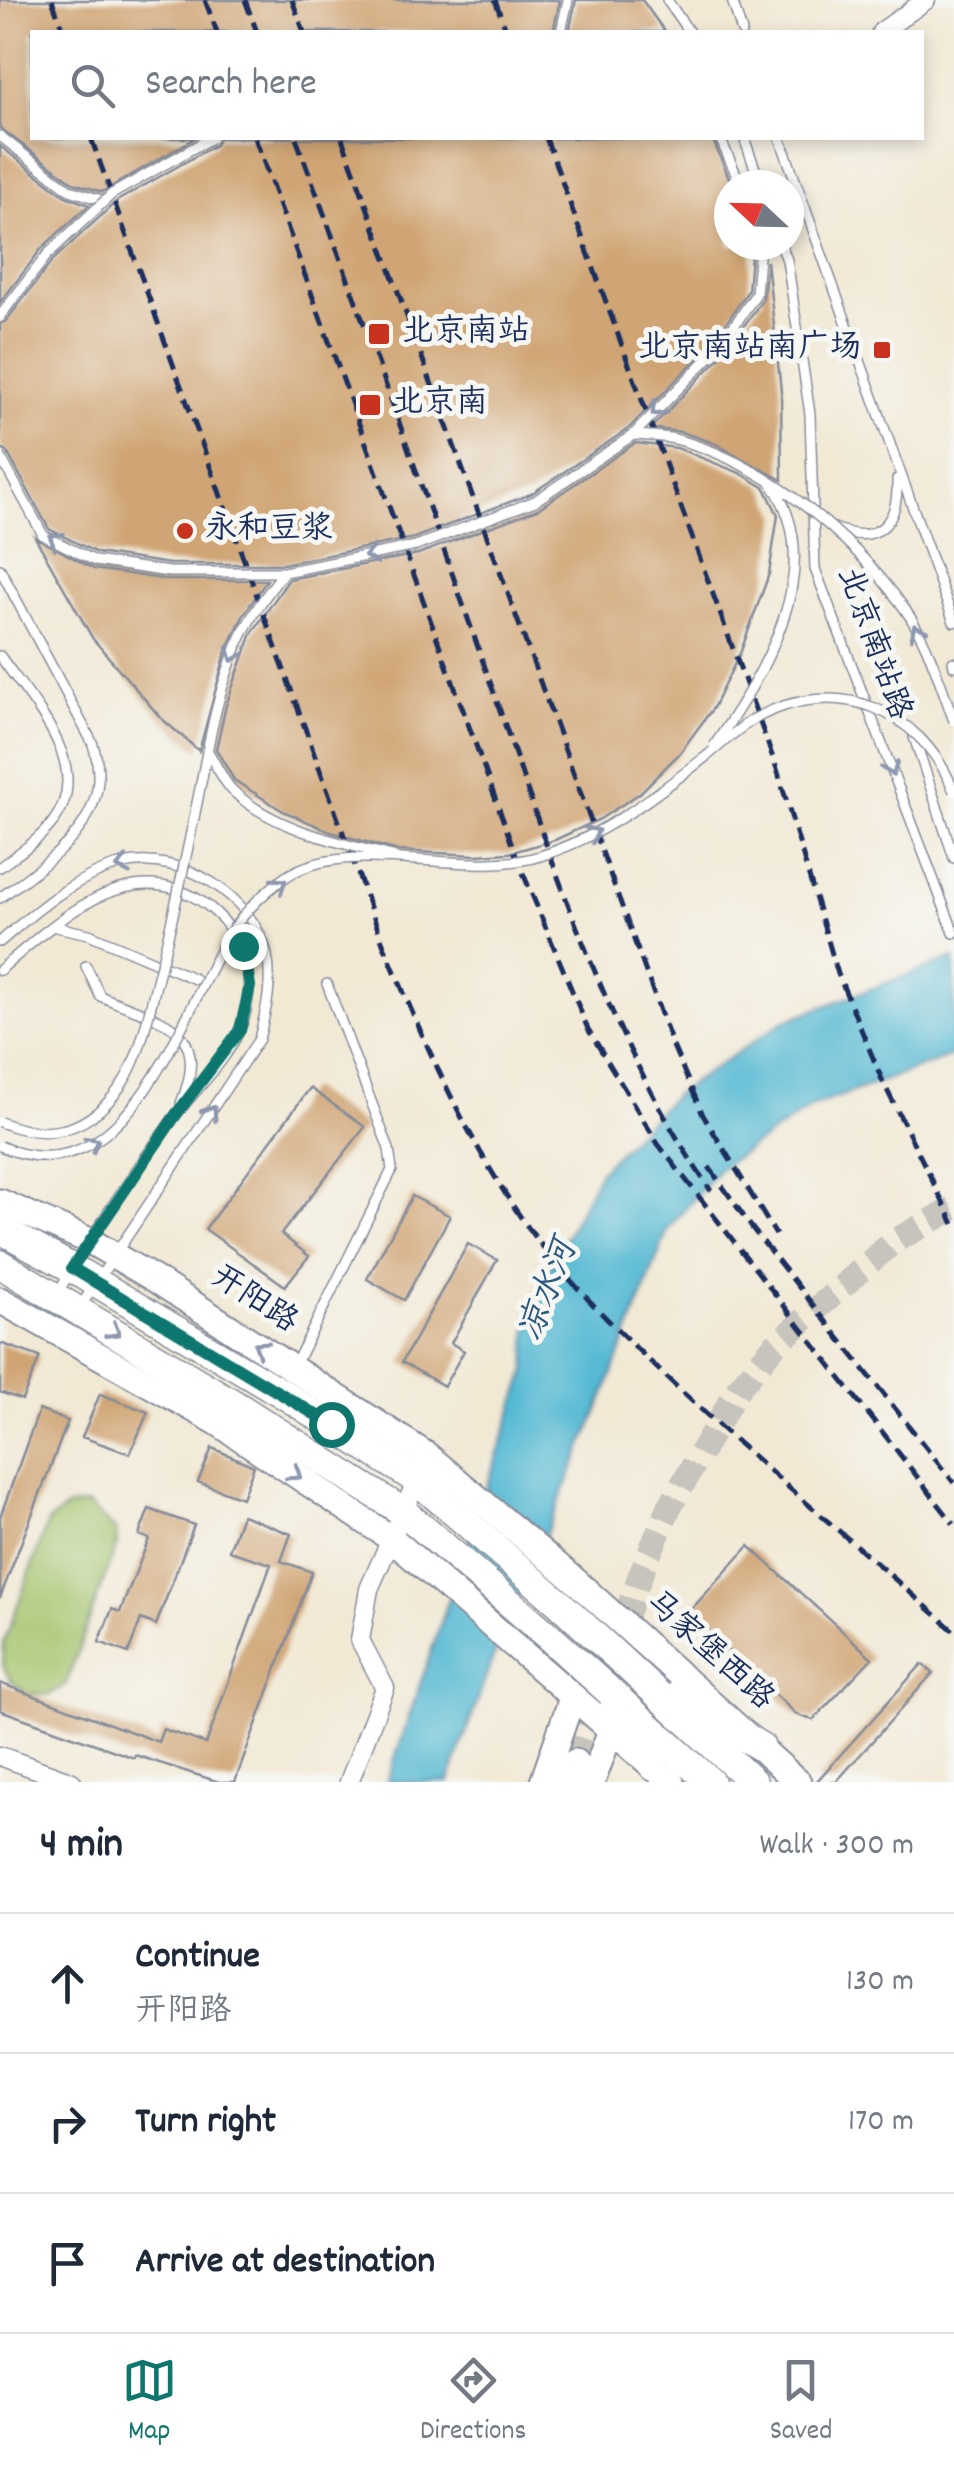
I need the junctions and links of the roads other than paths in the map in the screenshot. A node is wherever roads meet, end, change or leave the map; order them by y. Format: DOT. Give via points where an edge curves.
graph roads {
  1 [pos="568,0"];
  2 [pos="667,0"];
  3 [pos="732,0"];
  4 [pos="926,0"];
  5 [pos="561,30"];
  6 [pos="688,30"];
  7 [pos="741,30"];
  8 [pos="884,30"];
  9 [pos="0,136"];
  10 [pos="209,140"];
  11 [pos="721,140"];
  12 [pos="745,140"];
  13 [pos="781,140"];
  14 [pos="735,170"];
  15 [pos="755,170"];
  16 [pos="104,201"];
  17 [pos="759,260"];
  18 [pos="787,260"];
  19 [pos="0,316"];
  20 [pos="633,435"];
  21 [pos="0,456"];
  22 [pos="896,467"];
  23 [pos="769,480"];
  24 [pos="816,510"];
  25 [pos="1,572"];
  26 [pos="284,572"];
  27 [pos="954,622"];
  28 [pos="0,656"];
  29 [pos="954,721"];
  30 [pos="914,737"];
  31 [pos="208,750"];
  32 [pos="706,756"];
  33 [pos="954,790"];
  34 [pos="954,858"];
  35 [pos="416,861"];
  36 [pos="0,868"];
  37 [pos="0,898"];
  38 [pos="56,926"];
  39 [pos="954,931"];
  40 [pos="0,942"];
  41 [pos="86,966"];
  42 [pos="0,970"];
  43 [pos="195,979"];
  44 [pos="327,984"];
  45 [pos="175,1116"];
  46 [pos="0,1122"];
  47 [pos="0,1146"];
  48 [pos="0,1202"];
  49 [pos="0,1229"];
  50 [pos="90,1241"];
  51 [pos="114,1255"];
  52 [pos="0,1264"];
  53 [pos="84,1276"];
  54 [pos="0,1300"];
  55 [pos="67,1303"];
  56 [pos="293,1369"];
  57 [pos="422,1468"];
  58 [pos="450,1494"];
  59 [pos="399,1526"];
  60 [pos="619,1661"];
  61 [pos="583,1669"];
  62 [pos="572,1698"];
  63 [pos="610,1730"];
  64 [pos="761,1748"];
  65 [pos="0,1756"];
  66 [pos="662,1774"];
  67 [pos="72,1782"];
  68 [pos="349,1782"];
  69 [pos="544,1782"];
  70 [pos="592,1782"];
  71 [pos="710,1782"];
  72 [pos="753,1782"];
  73 [pos="798,1782"];
  1 -- 5 [label="lane"];
  2 -- 6 [label="lane"];
  3 -- 7 [label="lane"];
  4 -- 8 [label="street"];
  9 -- 16 [label="lane" via="70,190"];
  10 -- 16 [label="lane, bridge"];
  11 -- 14 [label="lane"];
  12 -- 15 [label="lane"];
  13 -- 22 [label="lane"];
  16 -- 19 [label="lane, bridge" via="48,254"];
  17 -- 20 [label="lane, one-way, bridge" via="756,294 720,346"];
  18 -- 24 [label="lane, 北京南站路"];
  20 -- 23 [label="lane, bridge" via="675,438 728,456"];
  20 -- 26 [label="lane, one-way, bridge" via="535,501 416,546"];
  26 -- 21 [label="lane, one-way, bridge" via="169,572 96,561 43,535"];
  22 -- 24 [label="lane" via="898,504 880,530 848,534"];
  22 -- 27 [label="lane"];
  29 -- 23 [label="lane, one-way, bridge" via="906,610 870,566"];
  23 -- 32 [label="lane, bridge" via="786,506 797,554 785,612 746,699"];
  24 -- 39 [label="lane, 北京南站路, one-way" via="815,569"];
  25 -- 37 [label="lane" via="100,762 98,797 82,826 51,860"];
  26 -- 31 [label="lane, one-way, bridge" via="250,615"];
  28 -- 36 [label="lane" via="68,766 57,818"];
  30 -- 34 [label="lane"];
  31 -- 35 [label="lane, bridge" via="231,790 271,816 320,838"];
  31 -- 46 [label="lane, bridge" via="166,945 138,1053 123,1080 88,1120 52,1134"];
  32 -- 33 [label="lane, bridge" via="754,718 795,702 839,699 874,706 917,732 944,765"];
  35 -- 32 [label="lane, one-way, bridge" via="478,865 537,858 595,834"];
  47 -- 35 [label="lane, one-way, bridge" via="37,1158 76,1152 111,1132 141,1100 227,938 284,878 322,862"];
  38 -- 42 [label="lane"];
  38 -- 43 [label="lane"];
  38 -- 45 [label="lane" via="112,891 162,884 198,897 243,946 250,986 240,1030"];
  51 -- 40 [label="lane, one-way" via="259,1039 270,994 266,953 252,920 226,892 161,862 126,863 87,876"];
  41 -- 45 [label="lane" via="100,996 169,1022 192,1052 191,1078"];
  44 -- 56 [label="lane" via="392,1170"];
  45 -- 50 [label="lane"];
  48 -- 50 [label="street, 开阳路"];
  49 -- 53 [label="main road, 开阳路"];
  50 -- 51 [label="street, 开阳路"];
  50 -- 53 [label="lane"];
  51 -- 53 [label="lane"];
  56 -- 51 [label="street, 开阳路, one-way"];
  52 -- 55 [label="main road"];
  53 -- 55 [label="lane"];
  53 -- 55 [label="lane"];
  53 -- 57 [label="main road, 开阳路" via="316,1415"];
  54 -- 59 [label="street, one-way"];
  55 -- 59 [label="main road, one-way"];
  56 -- 57 [label="street, 开阳路"];
  57 -- 58 [label="main road, 开阳路"];
  57 -- 59 [label="street"];
  58 -- 60 [label="main road, 马家堡西路"];
  58 -- 64 [label="street, 马家堡西路" via="570,1576"];
  59 -- 61 [label="main road" via="432,1536"];
  59 -- 62 [label="street" via="420,1564"];
  59 -- 68 [label="street" via="370,1589 360,1640 384,1688"];
  60 -- 64 [label="main road"];
  60 -- 72 [label="main road, 马家堡西路"];
  61 -- 66 [label="main road"];
  61 -- 71 [label="main road"];
  62 -- 63 [label="street"];
  62 -- 69 [label="street"];
  63 -- 66 [label="street"];
  63 -- 70 [label="street"];
  64 -- 73 [label="street, 马家堡西路"];
  65 -- 67 [label="street"];
}
